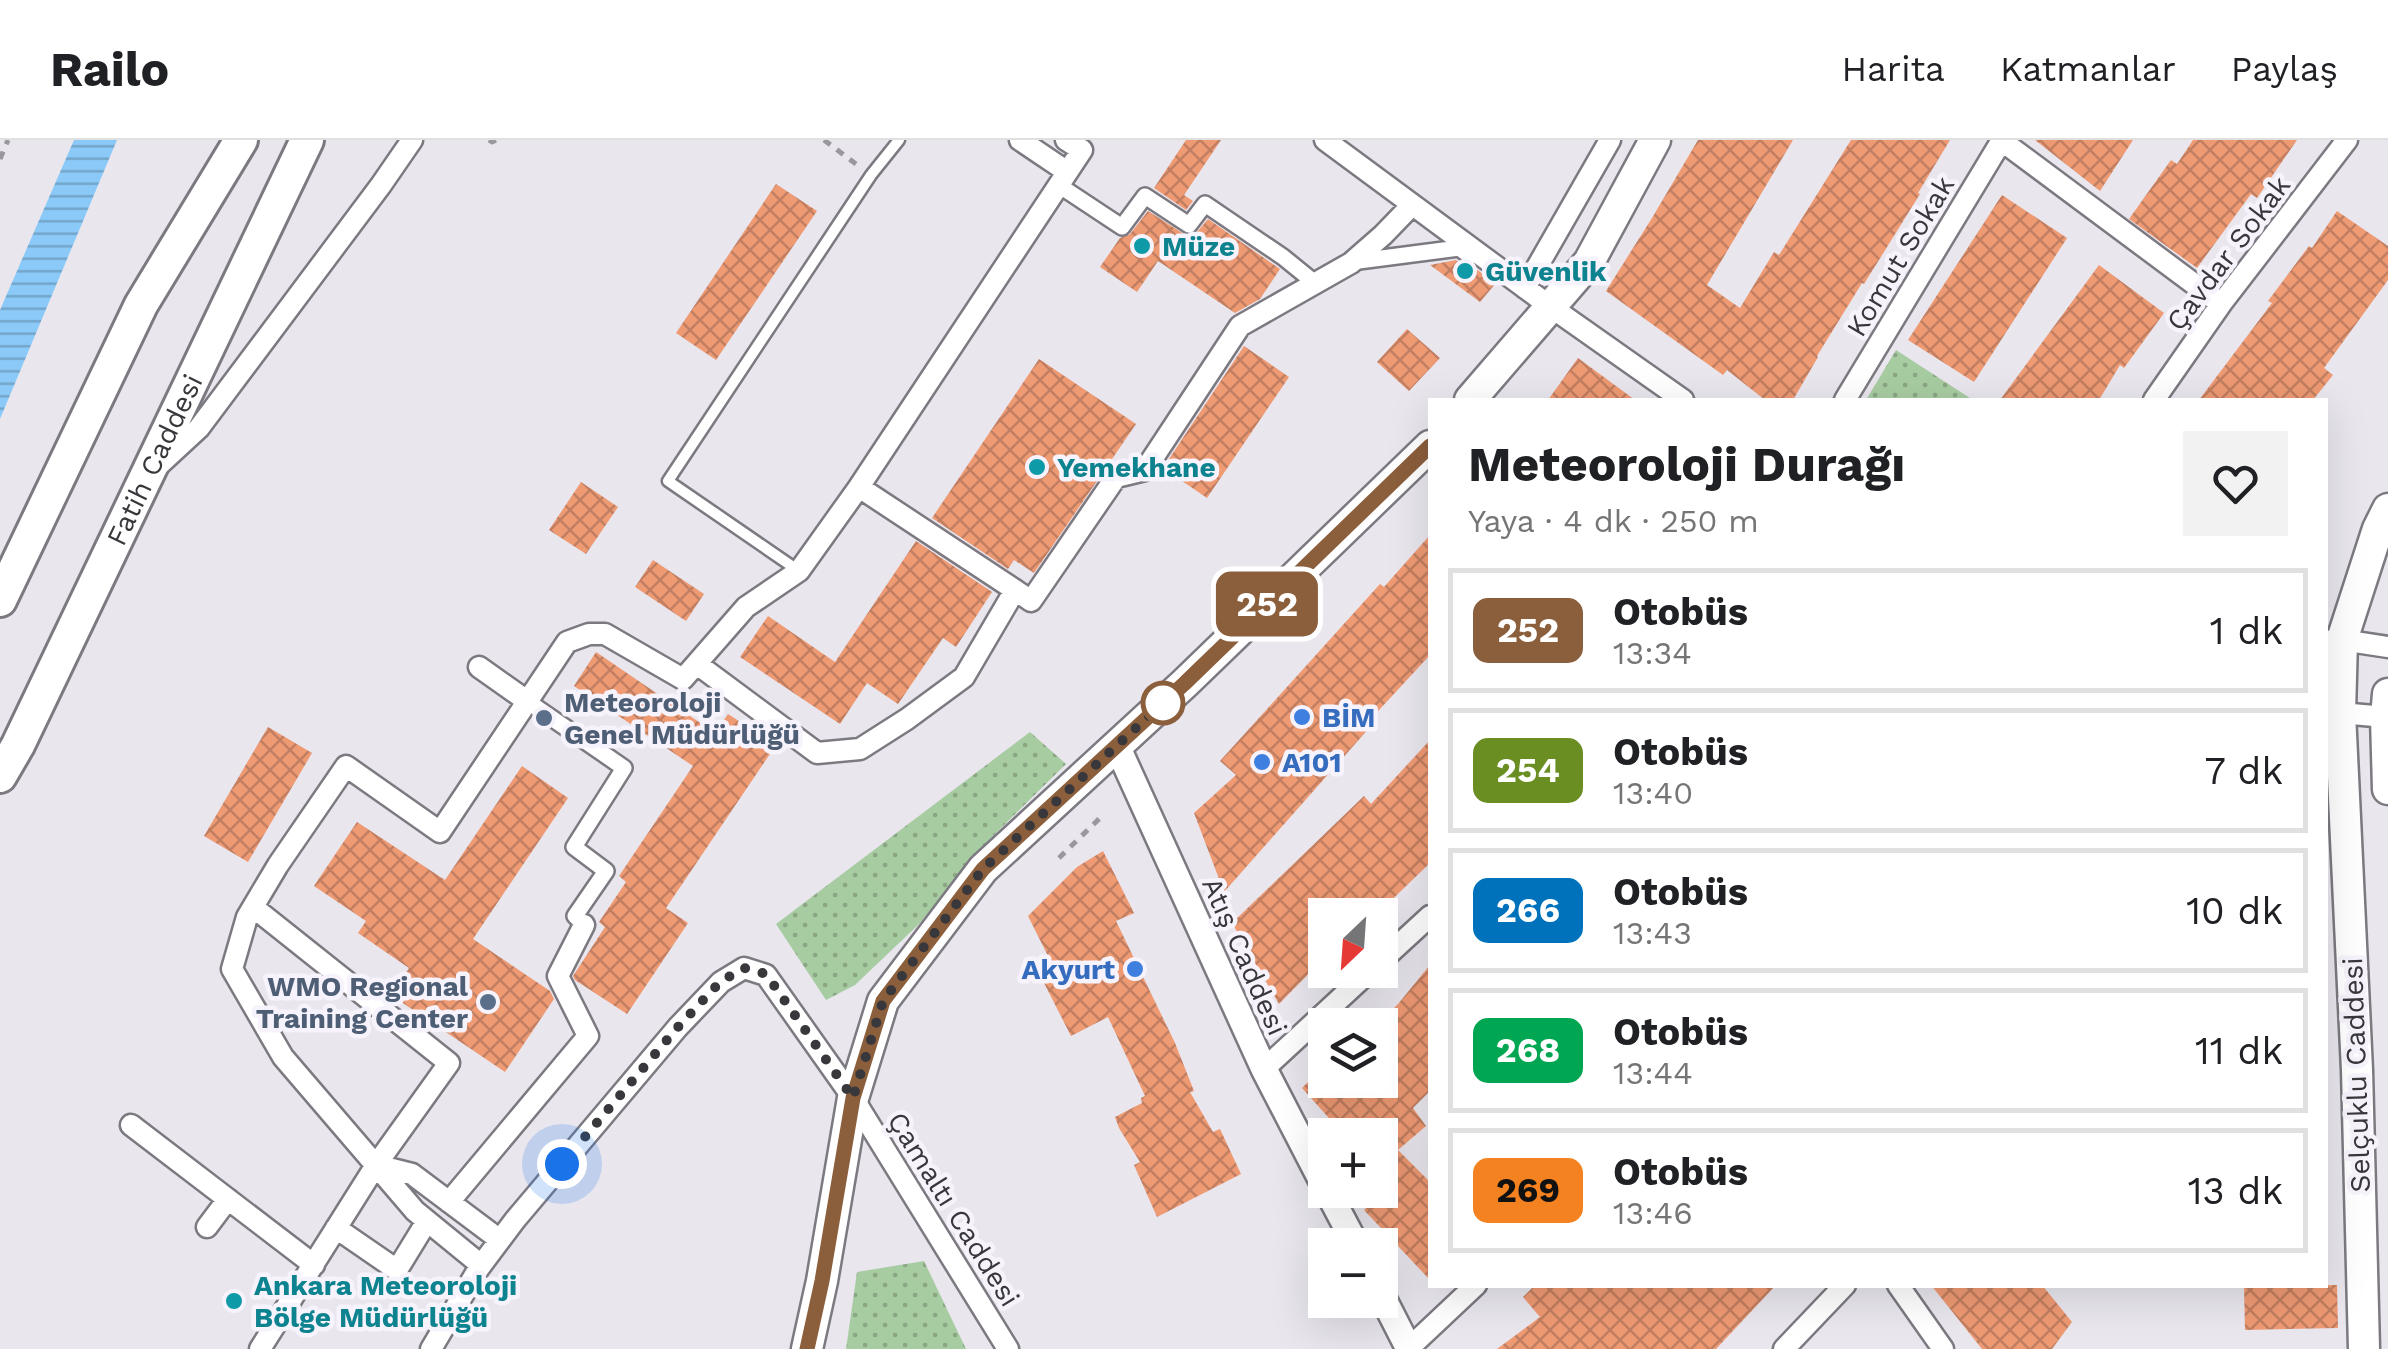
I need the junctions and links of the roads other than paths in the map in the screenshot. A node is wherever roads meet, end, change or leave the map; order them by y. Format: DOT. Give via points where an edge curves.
graph roads {
  1 [pos="241,140"];
  2 [pos="307,140"];
  3 [pos="412,140"];
  4 [pos="899,140"];
  5 [pos="1020,140"];
  6 [pos="1325,140"];
  7 [pos="1610,140"];
  8 [pos="1655,140"];
  9 [pos="2002,140"];
  10 [pos="2348,140"];
  11 [pos="1074,145"];
  12 [pos="1062,177"];
  13 [pos="1412,205"];
  14 [pos="1351,262"];
  15 [pos="1493,273"];
  16 [pos="1315,283"];
  17 [pos="1525,288"];
  18 [pos="2221,304"];
  19 [pos="1550,306"];
  20 [pos="1472,398"];
  21 [pos="1680,398"];
  22 [pos="1846,398"];
  23 [pos="2155,398"];
  24 [pos="1428,448"];
  25 [pos="144,479"];
  26 [pos="859,487"];
  27 [pos="2388,509"];
  28 [pos="799,571"];
  29 [pos="1014,590"];
  30 [pos="0,600"];
  31 [pos="2334,640"];
  32 [pos="2388,648"];
  33 [pos="697,664"];
  34 [pos="479,667"];
  35 [pos="527,701"];
  36 [pos="2333,710"];
  37 [pos="2387,710"];
  38 [pos="1116,746"];
  39 [pos="0,776"];
  40 [pos="2388,789"];
  41 [pos="253,907"];
  42 [pos="1428,918"];
  43 [pos="584,925"];
  44 [pos="1398,945"];
  45 [pos="1352,988"];
  46 [pos="1264,1069"];
  47 [pos="853,1098"];
  48 [pos="131,1125"];
  49 [pos="1308,1153"];
  50 [pos="376,1165"];
  51 [pos="228,1199"];
  52 [pos="449,1202"];
  53 [pos="427,1221"];
  54 [pos="208,1227"];
  55 [pos="336,1228"];
  56 [pos="500,1240"];
  57 [pos="314,1265"];
  58 [pos="481,1265"];
  59 [pos="1473,1288"];
  60 [pos="1842,1288"];
  61 [pos="1900,1288"];
  62 [pos="1393,1318"];
  63 [pos="1409,1348"];
  64 [pos="260,1349"];
  65 [pos="431,1349"];
  66 [pos="807,1349"];
  67 [pos="1008,1349"];
  68 [pos="1784,1349"];
  69 [pos="1942,1349"];
  70 [pos="2364,1349"];
  1 -- 30 [label="main road" via="142,305"];
  2 -- 25 [label="main road, Fatih Caddesi"];
  3 -- 25 [label="street" via="199,428"];
  4 -- 28 [label="lane" via="668,482"];
  5 -- 12 [label="street"];
  6 -- 13 [label="street"];
  7 -- 17 [label="street"];
  8 -- 19 [label="main road" via="1589,262"];
  9 -- 18 [label="street"];
  9 -- 22 [label="street, Komut Sokak"];
  10 -- 18 [label="street, Çavdar Sokak"];
  11 -- 12 [label="street"];
  12 -- 16 [label="street" via="1122,227 1146,196 1189,225 1205,204"];
  12 -- 26 [label="street"];
  13 -- 14 [label="street"];
  13 -- 17 [label="street"];
  14 -- 15 [label="street" via="1459,248"];
  14 -- 16 [label="street"];
  16 -- 29 [label="street" via="1240,326 1146,470 1116,478 1031,601"];
  17 -- 19 [label="street"];
  18 -- 23 [label="street, Çavdar Sokak"];
  19 -- 20 [label="main road"];
  19 -- 21 [label="street"];
  24 -- 38 [label="main road"];
  25 -- 39 [label="main road, Fatih Caddesi"];
  26 -- 28 [label="street"];
  26 -- 29 [label="street"];
  27 -- 31 [label="main road, Selçuklu Caddesi"];
  28 -- 33 [label="street" via="746,607"];
  29 -- 33 [label="street" via="964,677 860,749 817,753"];
  31 -- 32 [label="street"];
  31 -- 36 [label="main road, Selçuklu Caddesi"];
  33 -- 35 [label="street" via="683,679 605,634 589,634 567,642"];
  34 -- 35 [label="street"];
  35 -- 41 [label="street" via="440,832 346,766"];
  35 -- 43 [label="street" via="624,768 574,847 606,871 575,916"];
  36 -- 37 [label="street"];
  36 -- 70 [label="main road, Selçuklu Caddesi" via="2357,1070"];
  37 -- 40 [label="main road"];
  38 -- 46 [label="street, Atış Caddesi"];
  38 -- 47 [label="main road" via="983,869 883,1001"];
  41 -- 50 [label="street" via="232,969 284,1056"];
  41 -- 50 [label="street" via="449,1062"];
  42 -- 44 [label="street"];
  43 -- 52 [label="street" via="558,976 588,1036"];
  45 -- 46 [label="street"];
  46 -- 49 [label="street, Atış Caddesi"];
  47 -- 56 [label="street, Çamaltı Caddesi" via="766,974 744,968 720,982 678,1027"];
  47 -- 66 [label="main road"];
  47 -- 67 [label="street, Çamaltı Caddesi"];
  48 -- 51 [label="street"];
  50 -- 52 [label="street" via="412,1174"];
  50 -- 53 [label="street"];
  50 -- 55 [label="street"];
  51 -- 54 [label="street"];
  51 -- 57 [label="street"];
  52 -- 56 [label="street"];
  53 -- 55 [label="street" via="397,1270"];
  53 -- 58 [label="street"];
  55 -- 57 [label="street"];
  56 -- 58 [label="street"];
  57 -- 64 [label="street"];
  58 -- 65 [label="street"];
  59 -- 63 [label="street"];
  60 -- 68 [label="street"];
  61 -- 69 [label="street"];
  62 -- 63 [label="street"];
}
